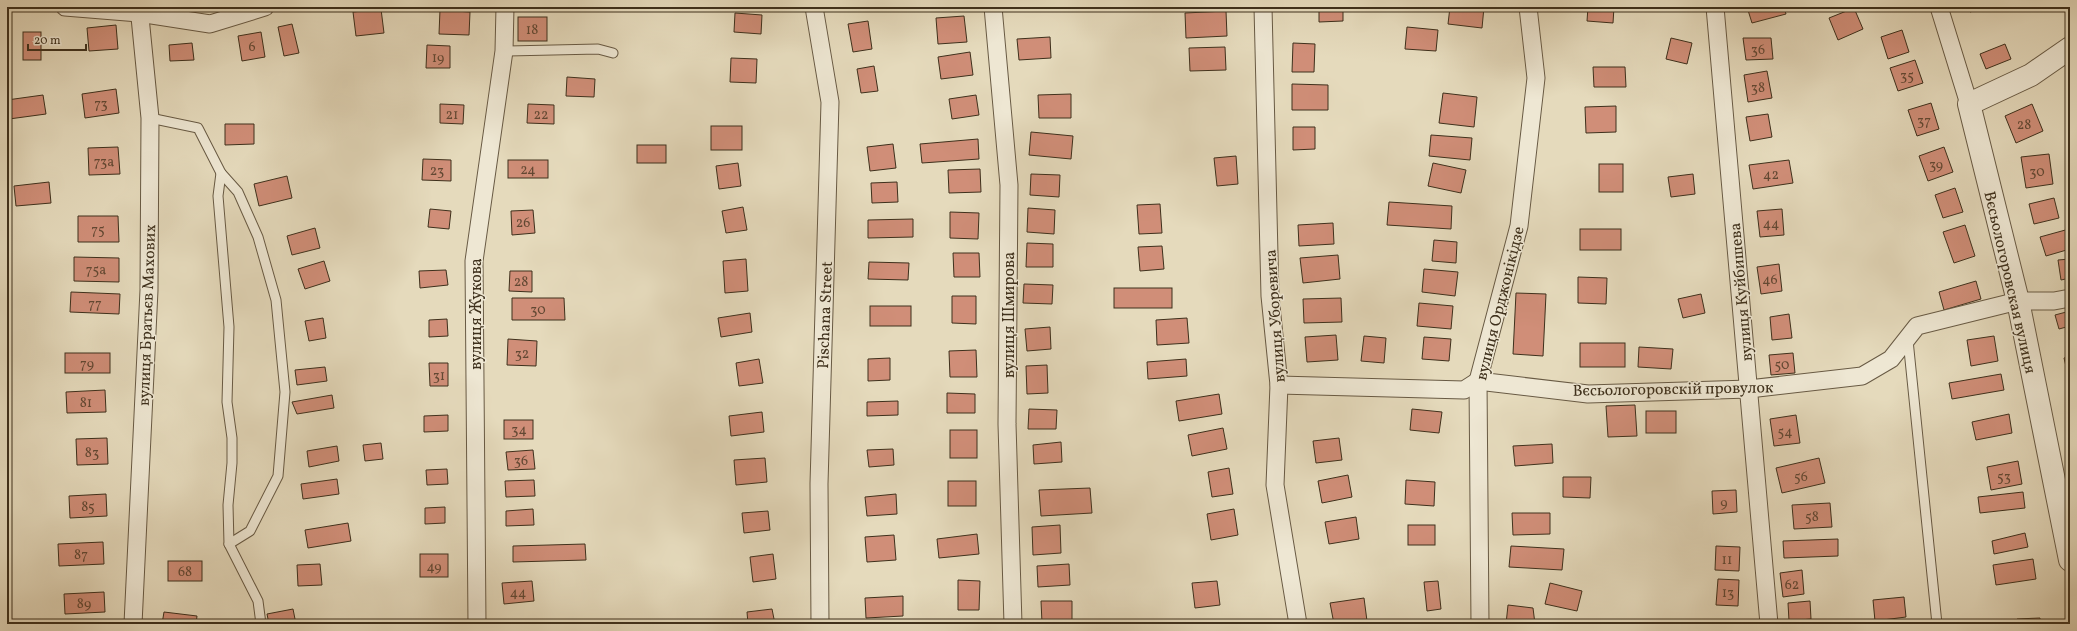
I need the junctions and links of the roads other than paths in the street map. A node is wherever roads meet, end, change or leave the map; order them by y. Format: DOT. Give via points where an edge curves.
graph roads {
  1 [pos="65,7"];
  2 [pos="265,7"];
  3 [pos="505,7"];
  4 [pos="814,7"];
  5 [pos="993,7"];
  6 [pos="1263,7"];
  7 [pos="1528,7"];
  8 [pos="1715,7"];
  9 [pos="1939,7"];
  10 [pos="139,10"];
  11 [pos="2070,48"];
  12 [pos="504,51"];
  13 [pos="613,53"];
  14 [pos="1969,104"];
  15 [pos="150,118"];
  16 [pos="221,173"];
  17 [pos="2070,298"];
  18 [pos="2018,300"];
  19 [pos="1907,336"];
  20 [pos="1478,381"];
  21 [pos="1279,385"];
  22 [pos="1749,389"];
  23 [pos="230,544"];
  24 [pos="2070,560"];
  25 [pos="133,624"];
  26 [pos="261,624"];
  27 [pos="477,624"];
  28 [pos="820,624"];
  29 [pos="1013,624"];
  30 [pos="1298,624"];
  31 [pos="1480,624"];
  32 [pos="1769,624"];
  33 [pos="1937,624"];
  1 -- 10 [label="street"];
  2 -- 10 [label="street" via="210,24"];
  3 -- 12 [label="street, вулиця Жукова"];
  4 -- 28 [label="street, Pischana Street" via="830,102 819,484"];
  5 -- 29 [label="street, вулиця Шмирова" via="1009,185 1007,424"];
  6 -- 21 [label="street, вулиця Уборевича" via="1270,296"];
  7 -- 20 [label="street, вулиця Орджонікідзе" via="1536,78 1519,226"];
  8 -- 22 [label="street, вулиця Куйбишева"];
  9 -- 14 [label="street, Вєсьологоровская вулиця"];
  10 -- 15 [label="street, вулиця Братьєв Махових"];
  11 -- 14 [label="street" via="2031,75"];
  12 -- 13 [label="lane" via="598,49"];
  12 -- 27 [label="street, вулиця Жукова" via="474,261"];
  14 -- 18 [label="street, Вєсьологоровская вулиця"];
  15 -- 16 [label="lane" via="198,128"];
  15 -- 25 [label="street, вулиця Братьєв Махових" via="148,290"];
  16 -- 23 [label="lane" via="218,196 229,327 227,402 232,438 228,505"];
  16 -- 23 [label="lane" via="238,192 258,237 276,300 285,392 278,476 250,531"];
  17 -- 18 [label="street, Вєсьологоровскій провулок" via="2054,301"];
  18 -- 19 [label="street, Вєсьологоровскій провулок" via="1917,326"];
  18 -- 24 [label="street, Вєсьологоровская вулиця"];
  19 -- 22 [label="street, Вєсьологоровскій провулок" via="1891,359 1862,376"];
  19 -- 33 [label="lane"];
  20 -- 21 [label="street" via="1464,390"];
  20 -- 22 [label="street, Вєсьологоровскій провулок" via="1588,394"];
  20 -- 31 [label="street, вулиця Орджонікідзе"];
  21 -- 30 [label="street, вулиця Уборевича" via="1275,485"];
  22 -- 32 [label="street, вулиця Куйбишева"];
  23 -- 26 [label="lane" via="258,601"];
}
